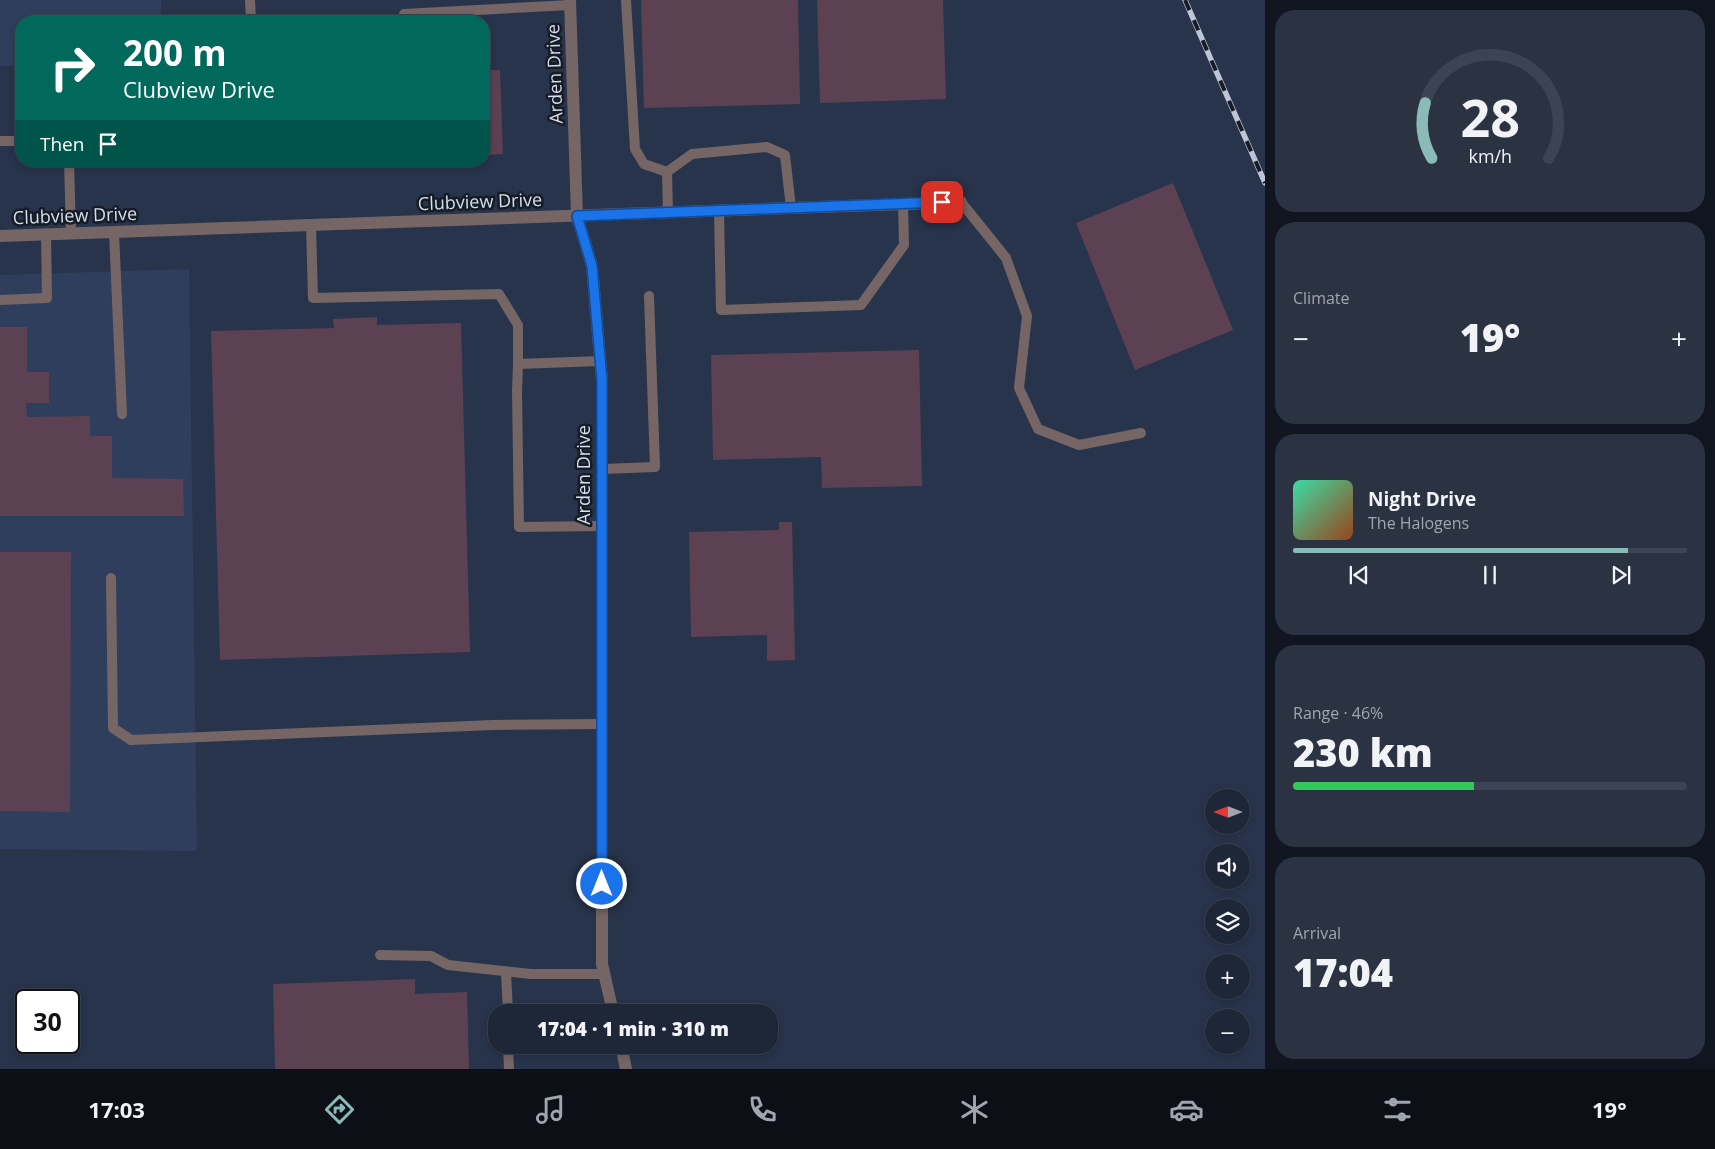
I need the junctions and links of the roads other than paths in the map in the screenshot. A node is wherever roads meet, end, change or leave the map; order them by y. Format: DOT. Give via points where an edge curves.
graph roads {
  1 [pos="250,0"];
  2 [pos="626,0"];
  3 [pos="570,2"];
  4 [pos="404,14"];
  5 [pos="251,15"];
  6 [pos="0,141"];
  7 [pos="15,141"];
  8 [pos="69,167"];
  9 [pos="667,172"];
  10 [pos="961,202"];
  11 [pos="904,204"];
  12 [pos="791,208"];
  13 [pos="719,211"];
  14 [pos="668,213"];
  15 [pos="577,216"];
  16 [pos="312,226"];
  17 [pos="114,232"];
  18 [pos="71,234"];
  19 [pos="46,235"];
  20 [pos="0,236"];
  21 [pos="649,296"];
  22 [pos="0,300"];
  23 [pos="600,361"];
  24 [pos="518,364"];
  25 [pos="122,414"];
  26 [pos="1141,433"];
  27 [pos="602,469"];
  28 [pos="601,526"];
  29 [pos="111,578"];
  30 [pos="602,724"];
  31 [pos="380,956"];
  32 [pos="506,972"];
  33 [pos="604,974"];
  34 [pos="508,1004"];
  35 [pos="611,1004"];
  36 [pos="508,1054"];
  37 [pos="622,1054"];
  38 [pos="509,1069"];
  39 [pos="626,1069"];
  1 -- 5 [label="lane"];
  2 -- 9 [label="lane" via="635,149 644,164"];
  3 -- 4 [label="lane"];
  3 -- 15 [label="street, Arden Drive"];
  6 -- 7 [label="lane"];
  8 -- 18 [label="lane"];
  9 -- 12 [label="lane" via="692,154 767,147 785,155"];
  9 -- 14 [label="lane"];
  10 -- 11 [label="street, Clubview Drive"];
  10 -- 26 [label="lane" via="1006,258 1027,316 1019,388 1038,429 1079,445"];
  11 -- 12 [label="street, Clubview Drive"];
  11 -- 13 [label="lane" via="904,245 861,305 721,310"];
  12 -- 13 [label="street, Clubview Drive"];
  13 -- 14 [label="street, Clubview Drive"];
  14 -- 15 [label="street, Clubview Drive"];
  15 -- 16 [label="street, Clubview Drive"];
  15 -- 23 [label="street, Arden Drive" via="592,266"];
  16 -- 17 [label="street, Clubview Drive"];
  16 -- 24 [label="lane" via="313,298 499,294 518,325"];
  17 -- 18 [label="street, Clubview Drive"];
  17 -- 25 [label="lane"];
  18 -- 19 [label="street, Clubview Drive"];
  19 -- 20 [label="street, Clubview Drive"];
  19 -- 22 [label="lane" via="47,298"];
  21 -- 27 [label="lane" via="655,467"];
  23 -- 24 [label="lane"];
  23 -- 27 [label="street, Arden Drive"];
  24 -- 28 [label="lane" via="519,527"];
  27 -- 28 [label="street, Arden Drive"];
  28 -- 30 [label="street, Arden Drive"];
  29 -- 30 [label="lane" via="113,728 131,740 493,725"];
  30 -- 33 [label="street, Arden Drive"];
  31 -- 32 [label="lane" via="431,956 448,965"];
  32 -- 33 [label="lane"];
  32 -- 34 [label="lane"];
  33 -- 35 [label="street, Arden Drive"];
  36 -- 38 [label="lane"];
  37 -- 39 [label="street"];
}
